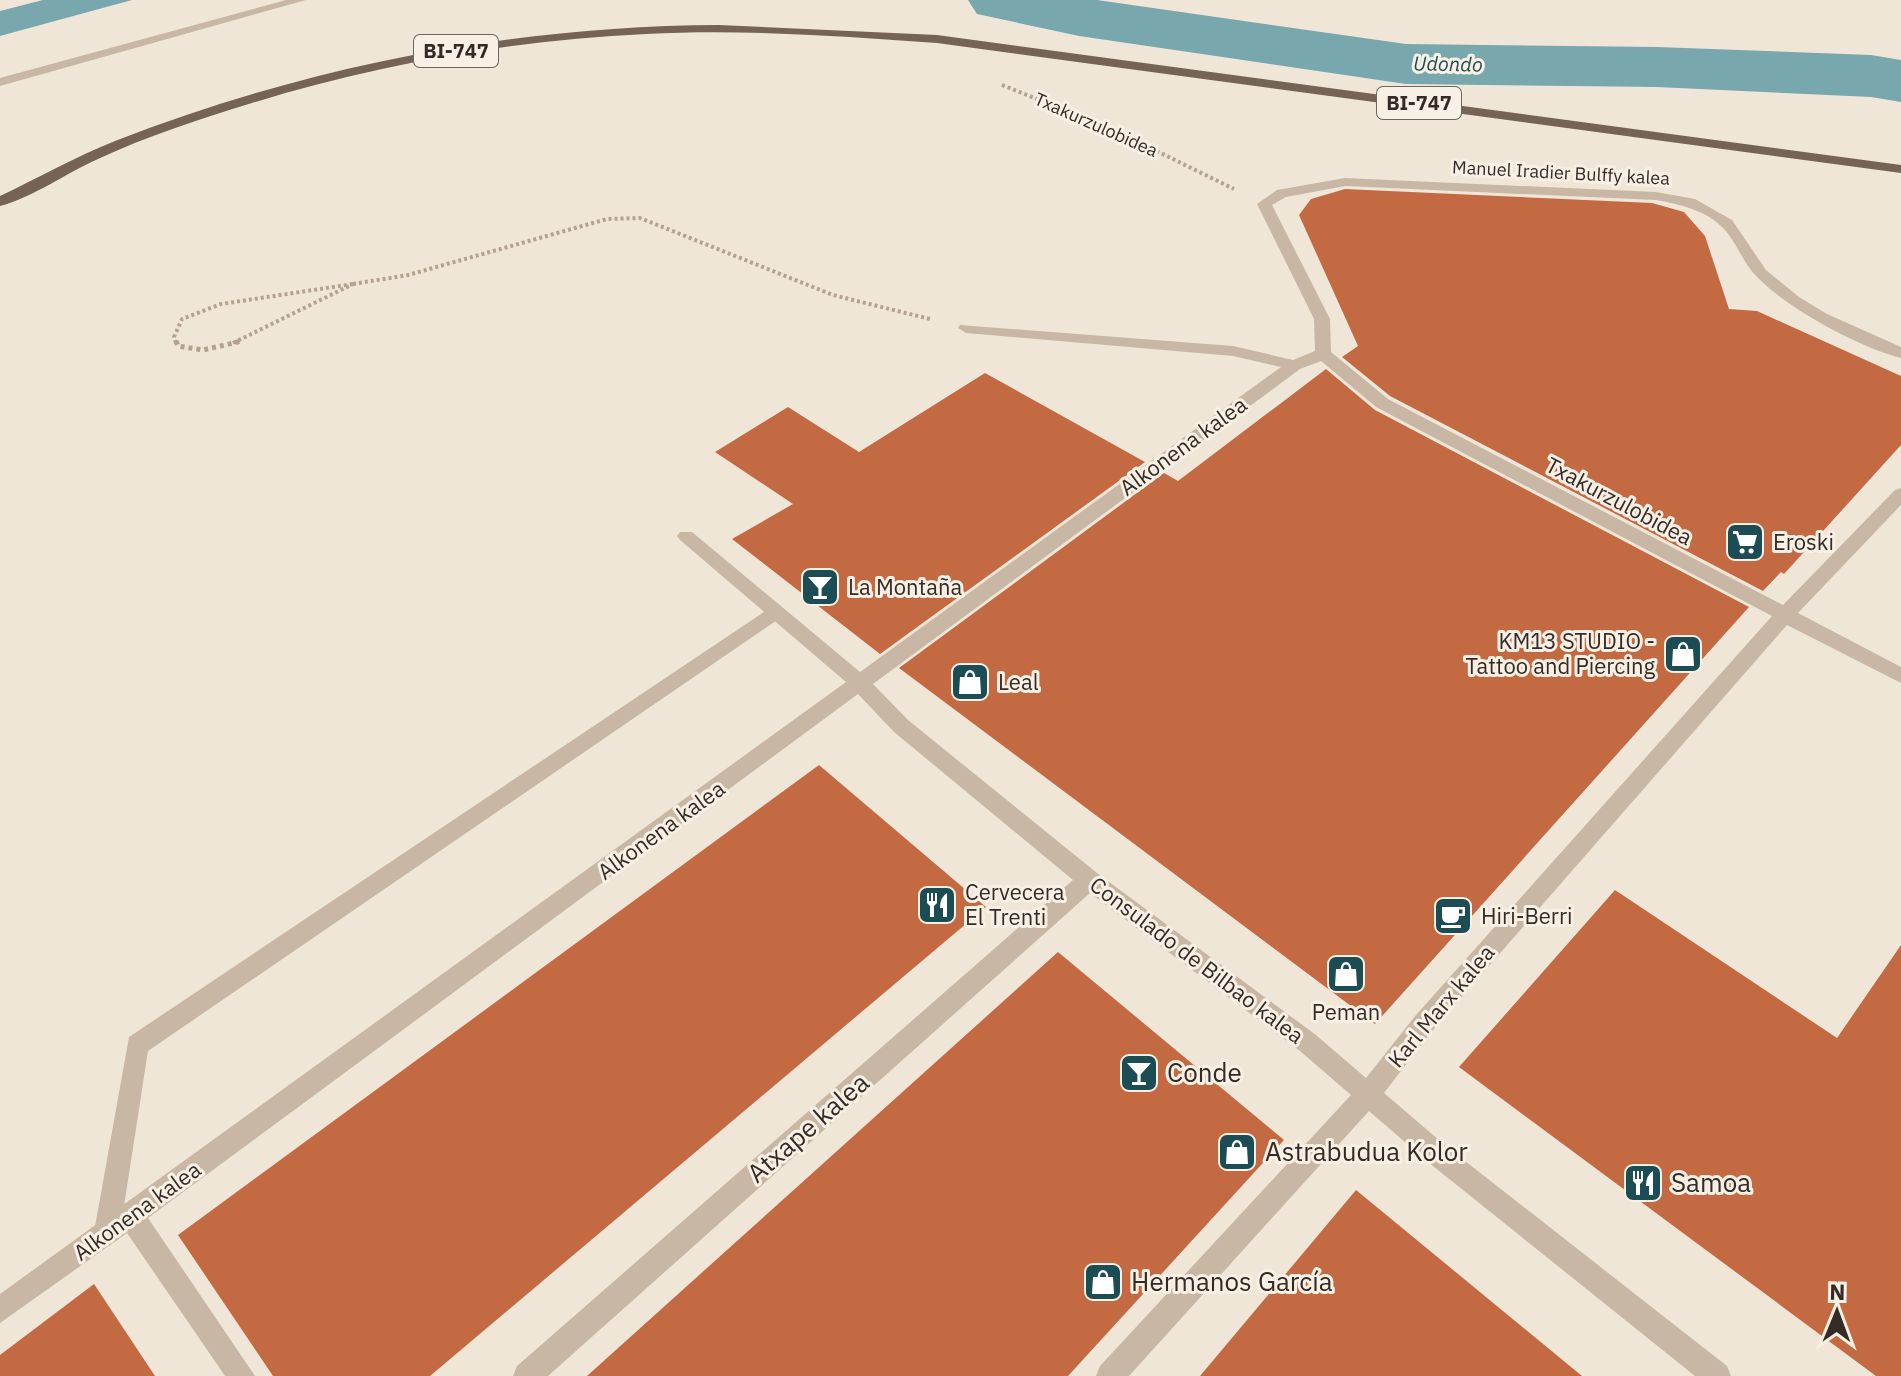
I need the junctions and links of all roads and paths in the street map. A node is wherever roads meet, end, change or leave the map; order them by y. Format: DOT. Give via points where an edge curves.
graph roads {
  1 [pos="300,0"];
  2 [pos="0,82"];
  3 [pos="1014,90"];
  4 [pos="1901,169"];
  5 [pos="0,202"];
  6 [pos="1264,204"];
  7 [pos="354,283"];
  8 [pos="966,328"];
  9 [pos="1901,353"];
  10 [pos="1323,354"];
  11 [pos="1294,365"];
  12 [pos="1901,494"];
  13 [pos="686,536"];
  14 [pos="776,611"];
  15 [pos="1785,615"];
  16 [pos="1901,676"];
  17 [pos="861,684"];
  18 [pos="1089,880"];
  19 [pos="1368,1094"];
  20 [pos="130,1215"];
  21 [pos="107,1232"];
  22 [pos="0,1310"];
  23 [pos="241,1376"];
  24 [pos="527,1376"];
  25 [pos="1110,1376"];
  26 [pos="1717,1376"];
  1 -- 2 [label="street"];
  3 -- 6 [label="path, Txakurzulobidea" via="1116,131"];
  4 -- 5 [label="main road, BI-747" via="937,39 802,29 646,30 427,55 323,78 119,145"];
  6 -- 9 [label="street, Manuel Iradier Bulffy kalea" via="1282,193 1345,182 1656,196 1690,202 1727,223 1761,273 1793,300"];
  6 -- 10 [label="street" via="1322,319"];
  7 -- 7 [label="path" via="221,304 182,319 174,337 178,346 203,350 244,340"];
  7 -- 8 [label="path" via="408,275 607,219 640,218 833,295"];
  8 -- 11 [label="street" via="1233,351"];
  10 -- 11 [label="street, Alkonena kalea"];
  10 -- 15 [label="street, Txakurzulobidea" via="1382,403"];
  11 -- 17 [label="street, Alkonena kalea"];
  12 -- 15 [label="street, Karl Marx kalea"];
  13 -- 14 [label="street, Consulado de Bilbao kalea"];
  14 -- 17 [label="street, Consulado de Bilbao kalea"];
  14 -- 21 [label="street" via="137,1045"];
  15 -- 16 [label="street, Txakurzulobidea"];
  15 -- 19 [label="street, Karl Marx kalea" via="1424,1023"];
  17 -- 18 [label="street, Consulado de Bilbao kalea" via="901,726"];
  17 -- 20 [label="street, Alkonena kalea"];
  18 -- 19 [label="street, Consulado de Bilbao kalea"];
  18 -- 24 [label="street, Atxape kalea"];
  19 -- 25 [label="street, Karl Marx kalea"];
  19 -- 26 [label="street, Consulado de Bilbao kalea"];
  20 -- 21 [label="street, Alkonena kalea"];
  20 -- 23 [label="street"];
  21 -- 22 [label="street, Alkonena kalea"];
}
